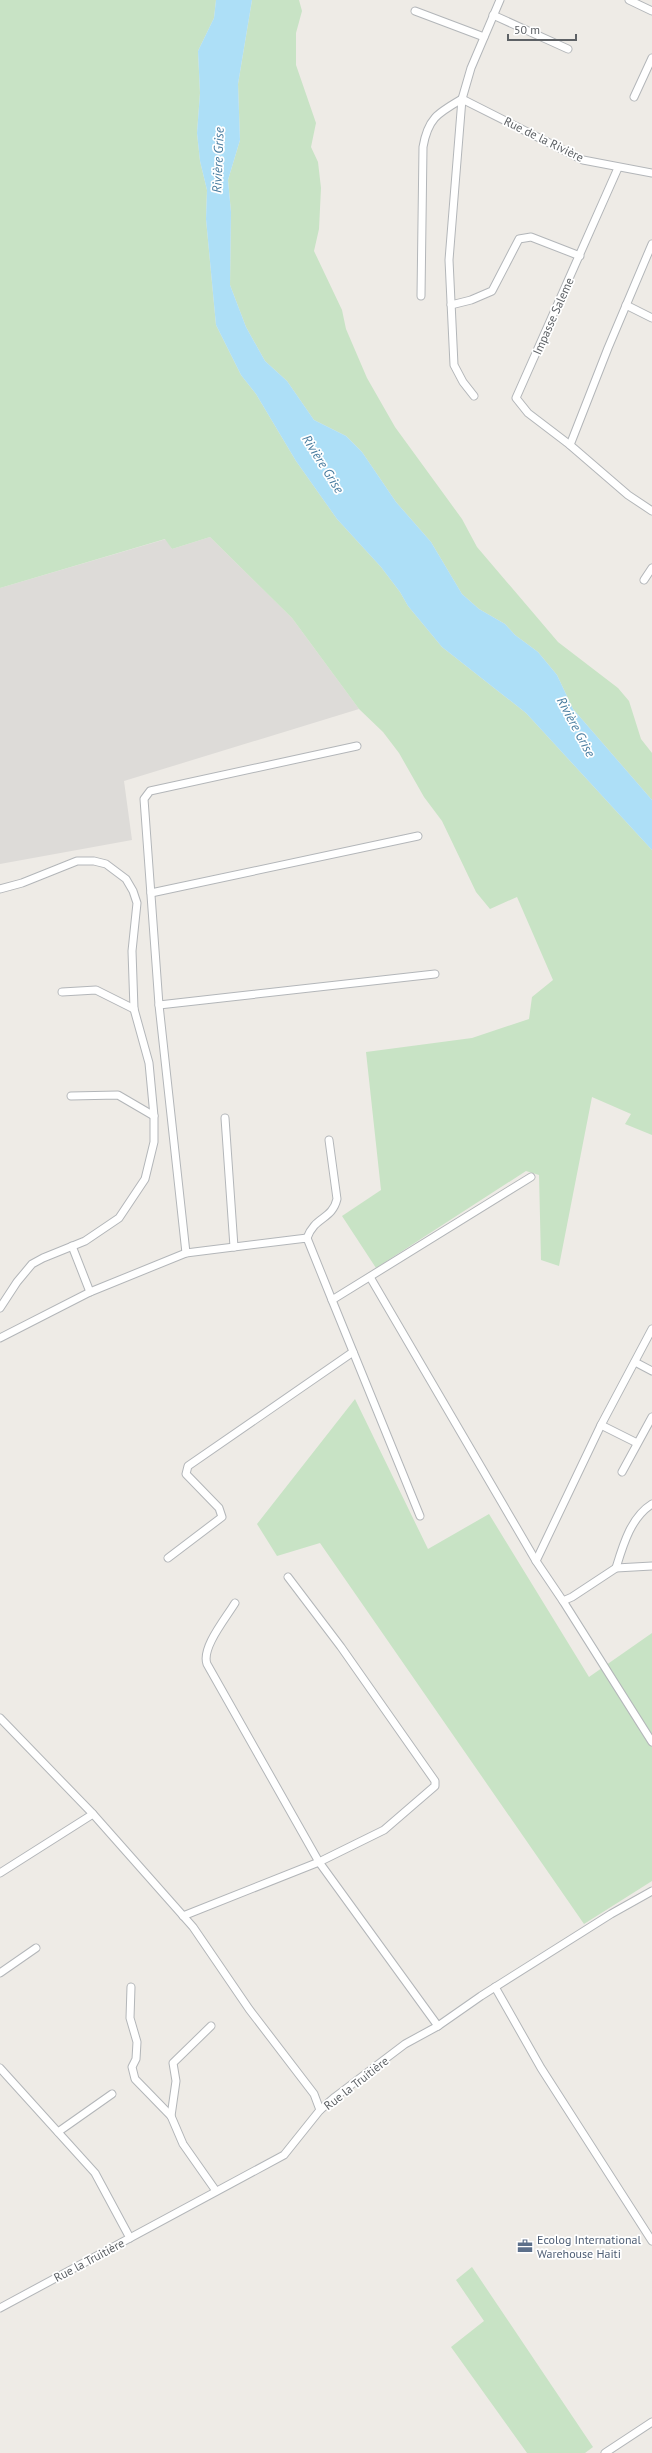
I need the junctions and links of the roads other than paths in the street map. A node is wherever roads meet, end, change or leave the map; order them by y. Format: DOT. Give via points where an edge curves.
graph roads {
  1 [pos="500,0"];
  2 [pos="629,0"];
  3 [pos="415,11"];
  4 [pos="652,11"];
  5 [pos="493,15"];
  6 [pos="484,36"];
  7 [pos="568,49"];
  8 [pos="652,58"];
  9 [pos="634,97"];
  10 [pos="462,99"];
  11 [pos="618,168"];
  12 [pos="652,173"];
  13 [pos="652,244"];
  14 [pos="580,256"];
  15 [pos="421,296"];
  16 [pos="451,305"];
  17 [pos="626,305"];
  18 [pos="652,318"];
  19 [pos="474,396"];
  20 [pos="570,445"];
  21 [pos="652,511"];
  22 [pos="652,568"];
  23 [pos="644,580"];
  24 [pos="357,746"];
  25 [pos="418,836"];
  26 [pos="0,889"];
  27 [pos="151,894"];
  28 [pos="435,974"];
  29 [pos="62,992"];
  30 [pos="159,1004"];
  31 [pos="134,1009"];
  32 [pos="72,1096"];
  33 [pos="154,1116"];
  34 [pos="225,1118"];
  35 [pos="329,1140"];
  36 [pos="531,1178"];
  37 [pos="307,1238"];
  38 [pos="72,1246"];
  39 [pos="234,1246"];
  40 [pos="186,1253"];
  41 [pos="370,1277"];
  42 [pos="90,1292"];
  43 [pos="332,1300"];
  44 [pos="0,1308"];
  45 [pos="652,1329"];
  46 [pos="0,1338"];
  47 [pos="353,1352"];
  48 [pos="635,1362"];
  49 [pos="652,1371"];
  50 [pos="652,1417"];
  51 [pos="601,1425"];
  52 [pos="637,1443"];
  53 [pos="622,1472"];
  54 [pos="652,1504"];
  55 [pos="420,1516"];
  56 [pos="168,1558"];
  57 [pos="536,1561"];
  58 [pos="652,1566"];
  59 [pos="616,1568"];
  60 [pos="288,1577"];
  61 [pos="563,1601"];
  62 [pos="235,1603"];
  63 [pos="0,1718"];
  64 [pos="652,1742"];
  65 [pos="93,1814"];
  66 [pos="319,1862"];
  67 [pos="0,1873"];
  68 [pos="652,1891"];
  69 [pos="183,1916"];
  70 [pos="36,1948"];
  71 [pos="0,1973"];
  72 [pos="131,1987"];
  73 [pos="495,1987"];
  74 [pos="211,2026"];
  75 [pos="438,2026"];
  76 [pos="0,2068"];
  77 [pos="112,2094"];
  78 [pos="320,2110"];
  79 [pos="170,2116"];
  80 [pos="58,2132"];
  81 [pos="216,2191"];
  82 [pos="130,2238"];
  83 [pos="652,2241"];
  84 [pos="0,2308"];
  85 [pos="652,2422"];
  86 [pos="605,2453"];
  1 -- 5 [label="street"];
  2 -- 4 [label="street"];
  3 -- 6 [label="street"];
  5 -- 6 [label="street"];
  5 -- 7 [label="street"];
  6 -- 10 [label="street"];
  8 -- 9 [label="street"];
  10 -- 11 [label="street, Rue de la Rivière" via="583,160"];
  10 -- 15 [label="street" via="435,117 425,134"];
  10 -- 16 [label="street" via="449,260"];
  11 -- 12 [label="street, Rue de la Rivière"];
  11 -- 14 [label="street, Impasse Saleme"];
  13 -- 17 [label="street"];
  14 -- 16 [label="street" via="531,237 519,239 492,291 472,300"];
  14 -- 20 [label="street, Impasse Saleme" via="516,398 528,413"];
  16 -- 19 [label="street" via="454,365"];
  17 -- 18 [label="street"];
  17 -- 20 [label="street"];
  20 -- 21 [label="street" via="628,495"];
  22 -- 23 [label="street"];
  24 -- 27 [label="street" via="150,791 144,799"];
  25 -- 27 [label="street"];
  26 -- 31 [label="street" via="77,861 94,861 117,870 133,891 137,903 132,951"];
  27 -- 30 [label="street"];
  28 -- 30 [label="street"];
  29 -- 31 [label="street" via="96,990"];
  30 -- 40 [label="street"];
  31 -- 33 [label="street" via="149,1063"];
  32 -- 33 [label="street" via="118,1095"];
  33 -- 38 [label="street" via="150,1160 138,1192 119,1218 108,1227"];
  34 -- 39 [label="street"];
  35 -- 37 [label="street" via="337,1199 335,1207 313,1225"];
  36 -- 41 [label="street"];
  37 -- 39 [label="street"];
  37 -- 43 [label="street"];
  38 -- 42 [label="street"];
  38 -- 44 [label="street" via="32,1264"];
  39 -- 40 [label="street"];
  40 -- 42 [label="street"];
  41 -- 43 [label="street"];
  41 -- 57 [label="street"];
  42 -- 46 [label="street"];
  43 -- 47 [label="street"];
  45 -- 48 [label="street"];
  47 -- 55 [label="street"];
  47 -- 56 [label="street" via="188,1466 186,1474 219,1508 222,1518"];
  48 -- 49 [label="street"];
  48 -- 51 [label="street"];
  50 -- 52 [label="street"];
  51 -- 52 [label="street"];
  51 -- 57 [label="street"];
  52 -- 53 [label="street"];
  54 -- 59 [label="street" via="640,1514 623,1544"];
  57 -- 61 [label="street"];
  58 -- 59 [label="street"];
  59 -- 61 [label="street"];
  60 -- 66 [label="street" via="341,1647 435,1781 434,1789 384,1830"];
  61 -- 64 [label="street"];
  62 -- 66 [label="street" via="207,1648 204,1658"];
  63 -- 65 [label="street"];
  65 -- 67 [label="street"];
  65 -- 69 [label="street"];
  66 -- 69 [label="street"];
  66 -- 75 [label="street"];
  68 -- 73 [label="street, Rue la Truitière"];
  69 -- 78 [label="street" via="314,2094"];
  70 -- 71 [label="street"];
  72 -- 79 [label="street" via="130,2018 137,2042 136,2059 132,2067 135,2079"];
  73 -- 75 [label="street, Rue la Truitière"];
  73 -- 83 [label="street" via="541,2068"];
  74 -- 79 [label="street" via="173,2063 176,2081"];
  75 -- 78 [label="street, Rue la Truitière" via="406,2044"];
  76 -- 80 [label="street"];
  77 -- 80 [label="street"];
  78 -- 81 [label="street, Rue la Truitière" via="284,2155"];
  79 -- 81 [label="street" via="183,2144"];
  80 -- 82 [label="street" via="95,2174"];
  81 -- 82 [label="street, Rue la Truitière"];
  82 -- 84 [label="street, Rue la Truitière"];
  85 -- 86 [label="street"];
}
